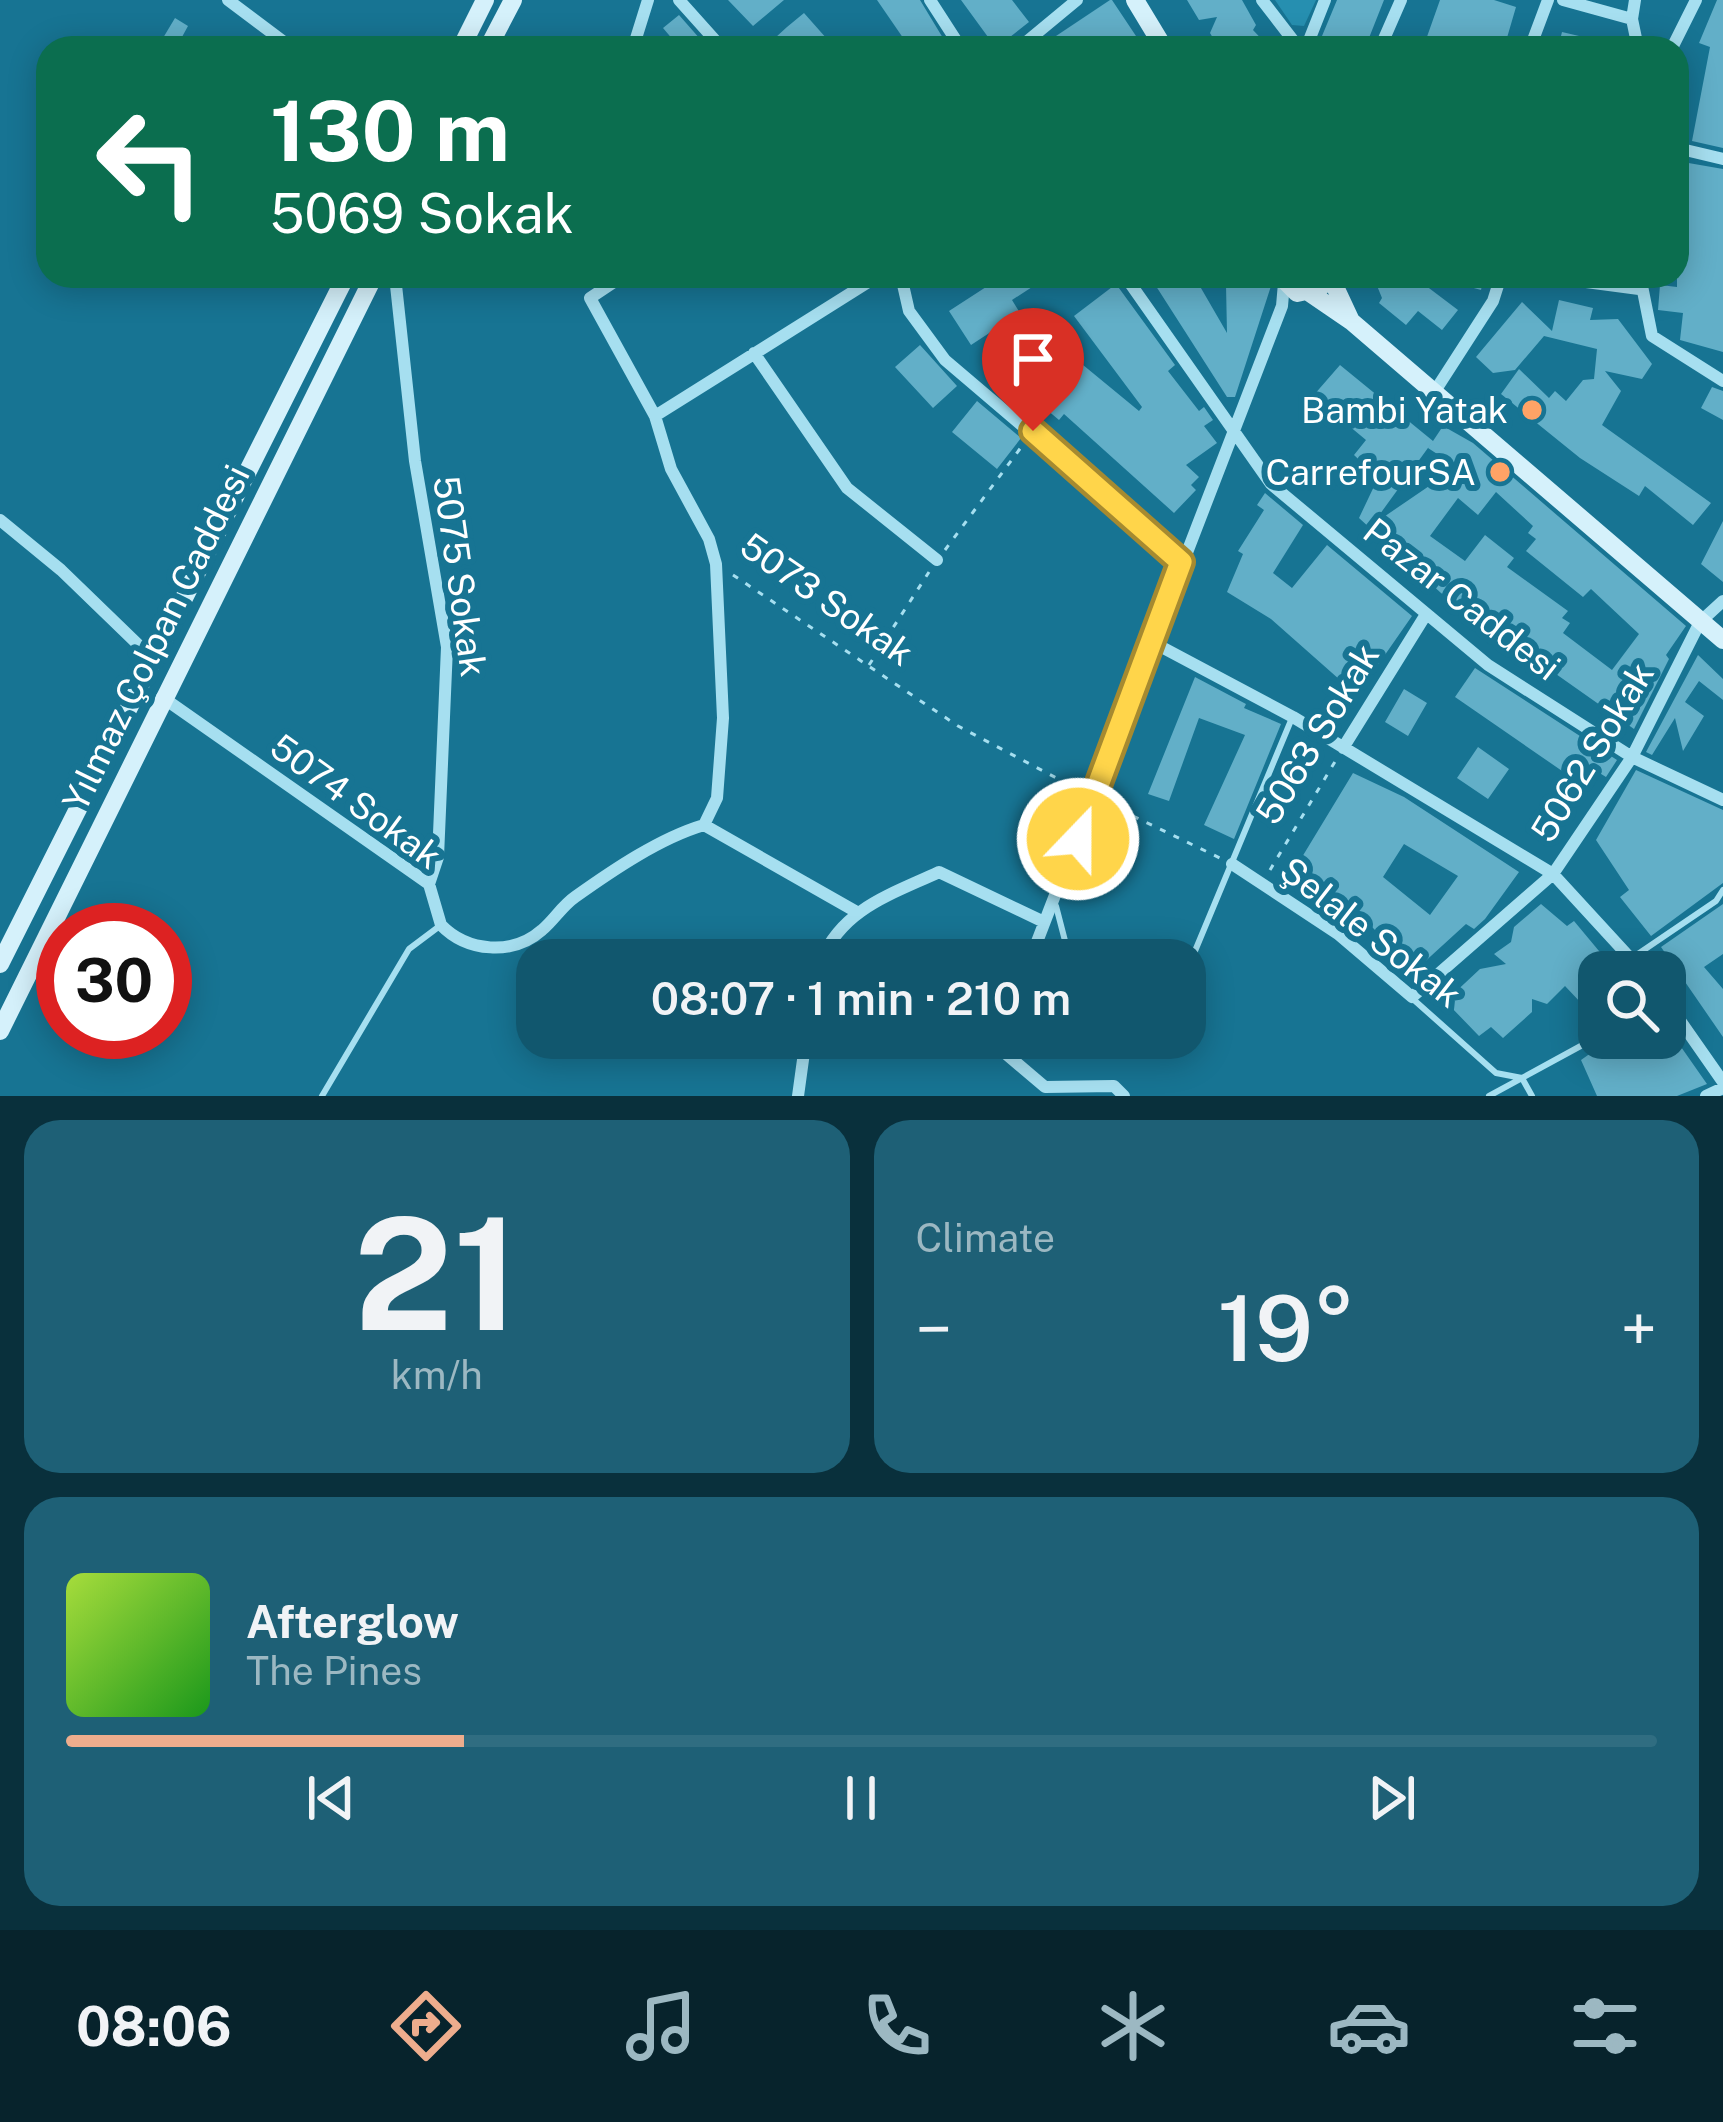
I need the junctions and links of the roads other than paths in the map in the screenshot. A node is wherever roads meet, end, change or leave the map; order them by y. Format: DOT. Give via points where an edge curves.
graph roads {
  1 [pos="228,0"];
  2 [pos="485,0"];
  3 [pos="513,0"];
  4 [pos="648,0"];
  5 [pos="679,0"];
  6 [pos="930,0"];
  7 [pos="1077,0"];
  8 [pos="1135,0"];
  9 [pos="1262,0"];
  10 [pos="1325,0"];
  11 [pos="1402,0"];
  12 [pos="1548,0"];
  13 [pos="1563,0"];
  14 [pos="1635,0"];
  15 [pos="1696,0"];
  16 [pos="1631,20"];
  17 [pos="276,36"];
  18 [pos="467,36"];
  19 [pos="494,36"];
  20 [pos="637,36"];
  21 [pos="711,36"];
  22 [pos="953,36"];
  23 [pos="1034,36"];
  24 [pos="1157,36"];
  25 [pos="1292,36"];
  26 [pos="1308,36"];
  27 [pos="1386,36"];
  28 [pos="1534,36"];
  29 [pos="1635,36"];
  30 [pos="1678,36"];
  31 [pos="1689,151"];
  32 [pos="1723,159"];
  33 [pos="340,288"];
  34 [pos="368,288"];
  35 [pos="396,288"];
  36 [pos="605,288"];
  37 [pos="859,288"];
  38 [pos="904,288"];
  39 [pos="1133,288"];
  40 [pos="1281,288"];
  41 [pos="1298,288"];
  42 [pos="1314,288"];
  43 [pos="1335,288"];
  44 [pos="1497,288"];
  45 [pos="1640,288"];
  46 [pos="1308,293"];
  47 [pos="1278,315"];
  48 [pos="1351,320"];
  49 [pos="754,353"];
  50 [pos="1723,381"];
  51 [pos="1435,391"];
  52 [pos="655,416"];
  53 [pos="1232,431"];
  54 [pos="0,520"];
  55 [pos="937,560"];
  56 [pos="1181,562"];
  57 [pos="1723,601"];
  58 [pos="1425,616"];
  59 [pos="1700,622"];
  60 [pos="1723,640"];
  61 [pos="1154,643"];
  62 [pos="153,659"];
  63 [pos="162,698"];
  64 [pos="1293,717"];
  65 [pos="1342,748"];
  66 [pos="1632,757"];
  67 [pos="1723,800"];
  68 [pos="704,825"];
  69 [pos="1232,864"];
  70 [pos="1553,874"];
  71 [pos="430,884"];
  72 [pos="1723,890"];
  73 [pos="1054,898"];
  74 [pos="1720,904"];
  75 [pos="855,911"];
  76 [pos="1044,922"];
  77 [pos="441,925"];
  78 [pos="830,939"];
  79 [pos="1038,939"];
  80 [pos="1065,939"];
  81 [pos="1200,939"];
  82 [pos="1625,951"];
  83 [pos="1643,951"];
  84 [pos="0,964"];
  85 [pos="1412,997"];
  86 [pos="1686,1030"];
  87 [pos="0,1031"];
  88 [pos="1578,1047"];
  89 [pos="803,1059"];
  90 [pos="1012,1059"];
  91 [pos="1522,1078"];
  92 [pos="1723,1085"];
  93 [pos="322,1096"];
  94 [pos="798,1096"];
  95 [pos="1124,1096"];
  96 [pos="1489,1096"];
  97 [pos="1532,1096"];
  98 [pos="1706,1096"];
  1 -- 17 [label="street"];
  2 -- 18 [label="main road"];
  3 -- 19 [label="main road"];
  4 -- 20 [label="street"];
  5 -- 21 [label="street"];
  6 -- 22 [label="street"];
  7 -- 23 [label="street"];
  8 -- 24 [label="main road"];
  9 -- 25 [label="street"];
  10 -- 26 [label="street"];
  11 -- 27 [label="street"];
  12 -- 28 [label="street"];
  13 -- 16 [label="street"];
  14 -- 16 [label="street"];
  15 -- 30 [label="street"];
  16 -- 29 [label="street"];
  31 -- 32 [label="street"];
  33 -- 62 [label="main road, Yılmaz Çolpan Caddesi"];
  34 -- 63 [label="main road, Yılmaz Çolpan Caddesi"];
  35 -- 71 [label="street, 5075 Sokak" via="447,647"];
  36 -- 52 [label="street, 5073 Sokak" via="590,298"];
  37 -- 49 [label="street"];
  38 -- 56 [label="street" via="909,311 945,360"];
  39 -- 53 [label="street, Pazar Caddesi"];
  40 -- 47 [label="street"];
  41 -- 46 [label="main road"];
  42 -- 46 [label="main road"];
  43 -- 48 [label="main road"];
  44 -- 51 [label="street"];
  45 -- 50 [label="street" via="1652,336"];
  46 -- 47 [label="street"];
  46 -- 48 [label="main road"];
  47 -- 53 [label="street"];
  48 -- 51 [label="main road"];
  49 -- 52 [label="street"];
  49 -- 55 [label="street" via="847,488"];
  51 -- 59 [label="main road"];
  52 -- 68 [label="street, 5073 Sokak" via="716,564 723,718 717,798"];
  53 -- 56 [label="street"];
  53 -- 58 [label="street, Pazar Caddesi" via="1271,484"];
  54 -- 62 [label="street"];
  56 -- 61 [label="street"];
  57 -- 59 [label="street"];
  58 -- 65 [label="street, 5063 Sokak"];
  58 -- 66 [label="street, Pazar Caddesi"];
  59 -- 60 [label="main road"];
  59 -- 66 [label="street, 5062 Sokak"];
  61 -- 64 [label="street"];
  61 -- 73 [label="street"];
  62 -- 84 [label="main road, Yılmaz Çolpan Caddesi"];
  63 -- 71 [label="street, 5074 Sokak"];
  63 -- 87 [label="main road, Yılmaz Çolpan Caddesi"];
  64 -- 65 [label="street"];
  64 -- 69 [label="lane"];
  65 -- 70 [label="street"];
  66 -- 67 [label="street, Pazar Caddesi"];
  66 -- 70 [label="street, 5062 Sokak"];
  68 -- 75 [label="street"];
  68 -- 77 [label="street, 5074 Sokak" via="674,834 574,897 524,941 488,948 453,938"];
  69 -- 81 [label="lane"];
  69 -- 85 [label="street, Şelale Sokak" via="1338,934"];
  70 -- 82 [label="street"];
  70 -- 85 [label="street, 5062 Sokak"];
  71 -- 77 [label="street, 5074 Sokak"];
  72 -- 74 [label="lane"];
  73 -- 76 [label="street"];
  73 -- 80 [label="lane"];
  74 -- 83 [label="lane"];
  75 -- 76 [label="street" via="939,872"];
  75 -- 78 [label="street"];
  76 -- 79 [label="street"];
  77 -- 93 [label="lane" via="409,949"];
  85 -- 91 [label="lane, Şelale Sokak" via="1496,1073"];
  86 -- 92 [label="street"];
  88 -- 91 [label="lane"];
  89 -- 94 [label="street"];
  90 -- 95 [label="street" via="1045,1087 1114,1086"];
  91 -- 96 [label="lane"];
  91 -- 97 [label="lane"];
  92 -- 98 [label="street"];
}
